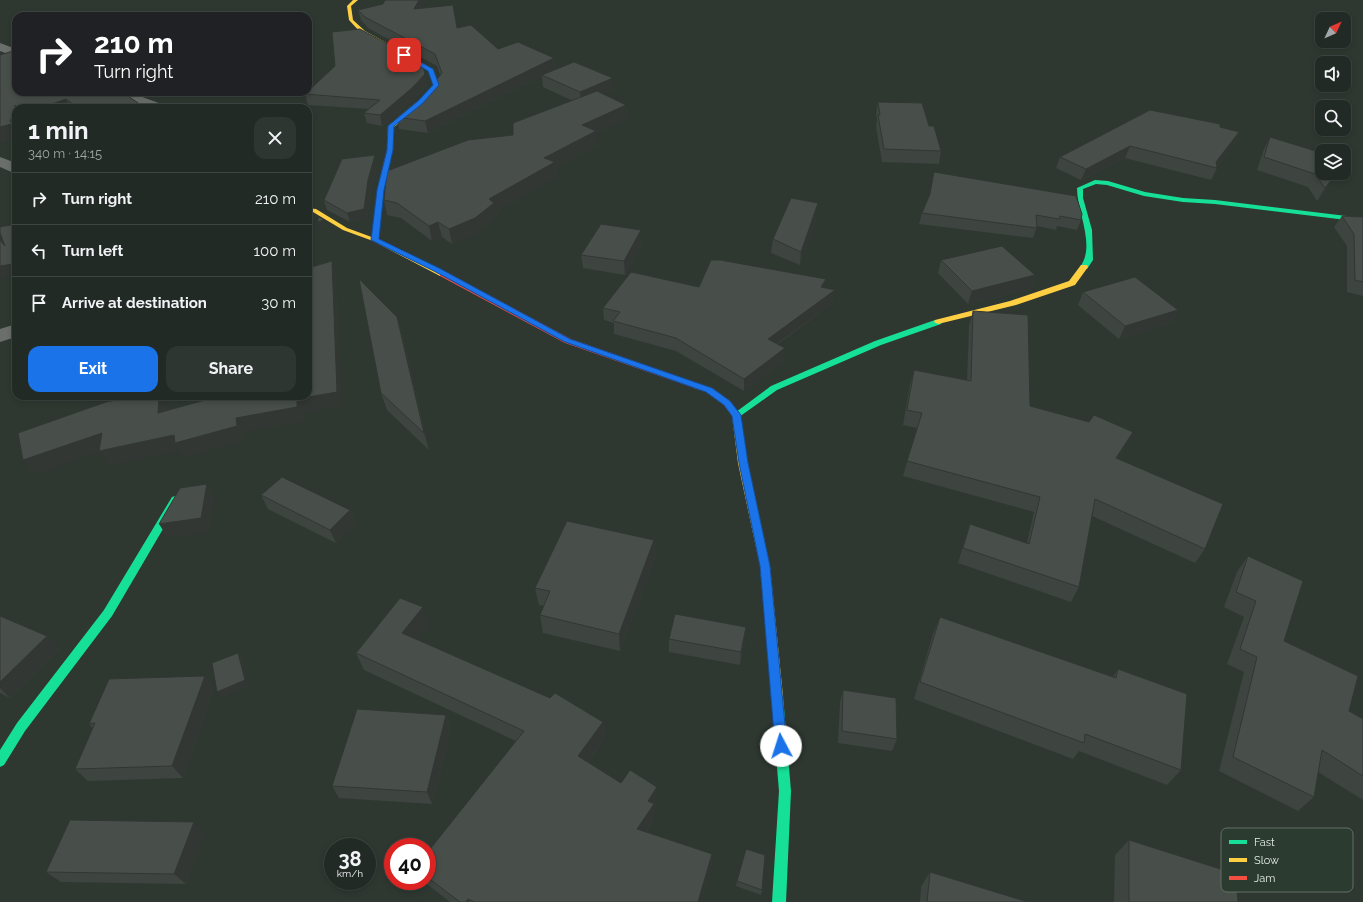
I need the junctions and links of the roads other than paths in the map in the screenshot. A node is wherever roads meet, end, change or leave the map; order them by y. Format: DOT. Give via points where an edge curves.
graph roads {
  1 [pos="356,0"];
  2 [pos="0,47"];
  3 [pos="12,52"];
  4 [pos="128,96"];
  5 [pos="148,104"];
  6 [pos="0,162"];
  7 [pos="12,167"];
  8 [pos="312,210"];
  9 [pos="1363,220"];
  10 [pos="375,240"];
  11 [pos="12,332"];
  12 [pos="0,336"];
  13 [pos="736,415"];
  14 [pos="175,500"];
  15 [pos="0,761"];
  16 [pos="779,902"];
  1 -- 10 [label="street" via="349,6 351,20 363,32 431,70 436,85 420,103 391,126 390,150 380,190"];
  2 -- 3 [label="street"];
  4 -- 5 [label="street"];
  6 -- 7 [label="street"];
  8 -- 10 [label="street" via="345,229"];
  9 -- 13 [label="street" via="1144,194 1108,183 1095,182 1080,188 1080,198 1089,230 1089,260 1072,283 1013,303 945,318 878,343 774,388"];
  10 -- 13 [label="street" via="568,340 709,390 727,403"];
  11 -- 12 [label="street"];
  13 -- 16 [label="street" via="743,463 765,566 785,790"];
  14 -- 15 [label="street" via="108,613 21,727"];
}
